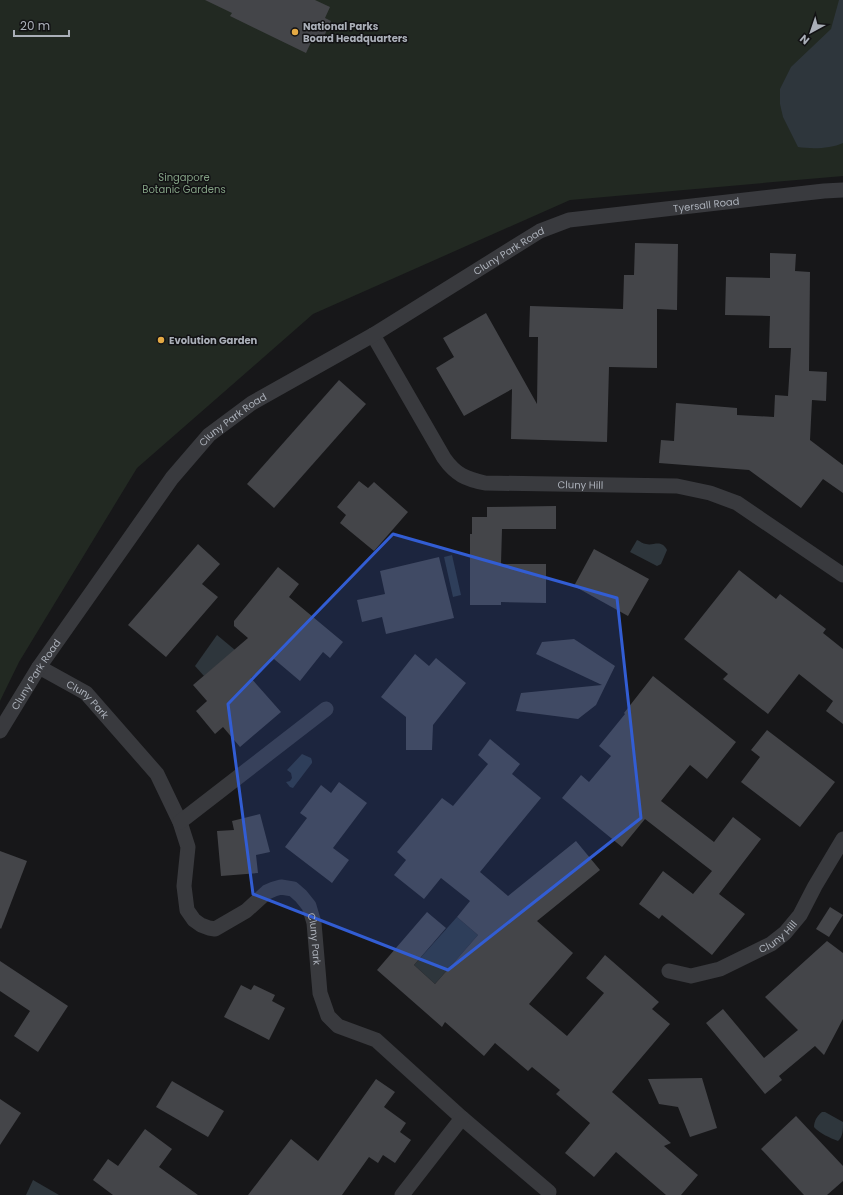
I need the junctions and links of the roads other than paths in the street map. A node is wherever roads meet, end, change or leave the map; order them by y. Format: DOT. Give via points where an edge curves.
graph roads {
  1 [pos="843,190"];
  2 [pos="569,220"];
  3 [pos="373,335"];
  4 [pos="843,575"];
  5 [pos="40,667"];
  6 [pos="326,709"];
  7 [pos="0,731"];
  8 [pos="180,822"];
  9 [pos="843,839"];
  10 [pos="669,971"];
  11 [pos="462,1118"];
  12 [pos="549,1192"];
  13 [pos="402,1195"];
  1 -- 2 [label="street, Tyersall Road" via="824,190"];
  2 -- 3 [label="street, Cluny Park Road" via="540,231"];
  3 -- 4 [label="street, Cluny Hill" via="444,458 452,469 465,477 485,483 677,486 710,493 737,503"];
  3 -- 5 [label="street, Cluny Park Road" via="252,403 209,435 172,478"];
  5 -- 7 [label="street, Cluny Park Road"];
  5 -- 8 [label="street, Cluny Park" via="86,693 157,774"];
  6 -- 8 [label="street"];
  8 -- 11 [label="street, Cluny Park" via="188,847 184,886 186,910 194,920 215,929 246,911 267,892 281,887 293,889 308,906 314,923 320,993 328,1016 338,1026 376,1040"];
  9 -- 10 [label="street, Cluny Hill" via="800,915 785,933 771,944 720,969 691,976"];
  11 -- 12 [label="street, Cluny Park"];
  11 -- 13 [label="street"];
}
